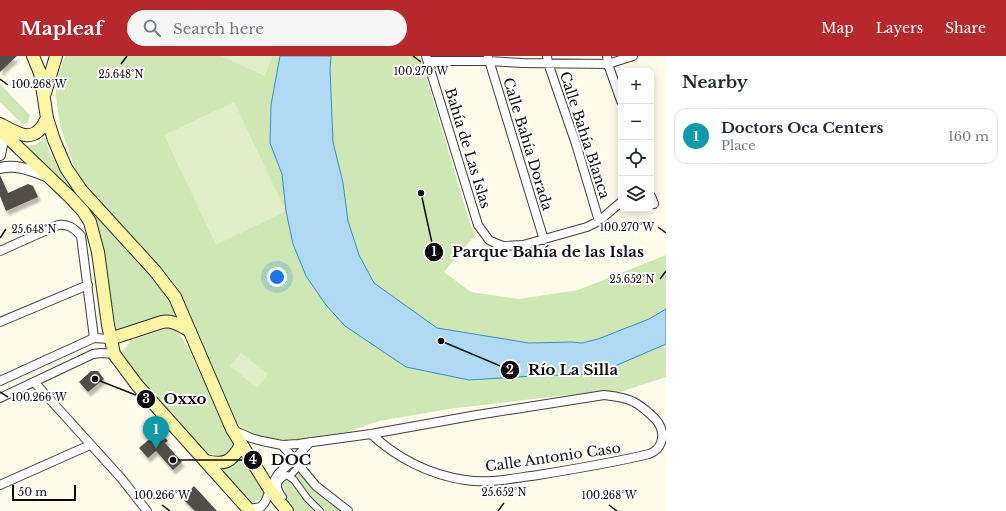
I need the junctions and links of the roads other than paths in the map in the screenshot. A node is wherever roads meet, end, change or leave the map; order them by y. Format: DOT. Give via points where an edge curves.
graph roads {
  1 [pos="33,56"];
  2 [pos="56,56"];
  3 [pos="633,56"];
  4 [pos="488,58"];
  5 [pos="427,59"];
  6 [pos="548,60"];
  7 [pos="607,60"];
  8 [pos="618,92"];
  9 [pos="43,100"];
  10 [pos="47,118"];
  11 [pos="1,130"];
  12 [pos="0,155"];
  13 [pos="0,168"];
  14 [pos="48,177"];
  15 [pos="618,205"];
  16 [pos="599,221"];
  17 [pos="544,240"];
  18 [pos="0,251"];
  19 [pos="88,285"];
  20 [pos="0,322"];
  21 [pos="190,331"];
  22 [pos="94,338"];
  23 [pos="110,339"];
  24 [pos="114,354"];
  25 [pos="0,381"];
  26 [pos="35,383"];
  27 [pos="0,398"];
  28 [pos="232,430"];
  29 [pos="371,434"];
  30 [pos="310,442"];
  31 [pos="90,445"];
  32 [pos="241,445"];
  33 [pos="282,445"];
  34 [pos="205,461"];
  35 [pos="296,463"];
  36 [pos="290,476"];
  37 [pos="0,484"];
  38 [pos="270,490"];
  39 [pos="250,510"];
  40 [pos="147,511"];
  41 [pos="287,511"];
  42 [pos="294,511"];
  43 [pos="320,511"];
  44 [pos="348,511"];
  1 -- 9 [label="main road" via="40,73"];
  2 -- 9 [label="main road"];
  3 -- 7 [label="street"];
  4 -- 5 [label="street"];
  4 -- 6 [label="street"];
  4 -- 17 [label="street, Calle Bahía Dorada"];
  5 -- 17 [label="street, Bahía de Las Islas" via="478,225 489,240 504,246"];
  6 -- 7 [label="street"];
  6 -- 16 [label="street, Calle Bahía Blanca"];
  7 -- 8 [label="street"];
  9 -- 10 [label="main road"];
  10 -- 11 [label="main road" via="36,134 29,136"];
  10 -- 21 [label="main road" via="66,168 81,190 155,271 175,297"];
  11 -- 12 [label="street"];
  11 -- 14 [label="main road"];
  13 -- 14 [label="street" via="24,168"];
  14 -- 23 [label="main road" via="71,198 90,222 98,252"];
  15 -- 16 [label="street"];
  16 -- 17 [label="street"];
  18 -- 19 [label="street" via="64,224 80,236"];
  19 -- 20 [label="street"];
  19 -- 22 [label="street"];
  21 -- 23 [label="main road" via="170,321"];
  21 -- 28 [label="main road"];
  22 -- 23 [label="street"];
  22 -- 25 [label="street"];
  23 -- 24 [label="main road"];
  24 -- 26 [label="street" via="94,354"];
  24 -- 34 [label="main road" via="137,385"];
  26 -- 27 [label="street"];
  26 -- 31 [label="street"];
  28 -- 32 [label="main road"];
  28 -- 33 [label="street" via="251,438"];
  29 -- 29 [label="street, Calle Antonio Caso" via="604,395 634,402 660,425 662,437 655,452 641,456 499,480 466,480 418,466 385,447"];
  29 -- 30 [label="street"];
  30 -- 33 [label="street"];
  30 -- 35 [label="street"];
  31 -- 37 [label="street"];
  31 -- 40 [label="street"];
  32 -- 34 [label="main road" via="228,462"];
  32 -- 38 [label="main road"];
  33 -- 35 [label="street"];
  34 -- 39 [label="main road"];
  35 -- 36 [label="street"];
  35 -- 38 [label="street" via="279,473"];
  35 -- 44 [label="street" via="316,486"];
  36 -- 42 [label="street" via="283,477 278,490"];
  36 -- 43 [label="street"];
  38 -- 39 [label="street" via="260,507"];
  38 -- 41 [label="main road"];
}
